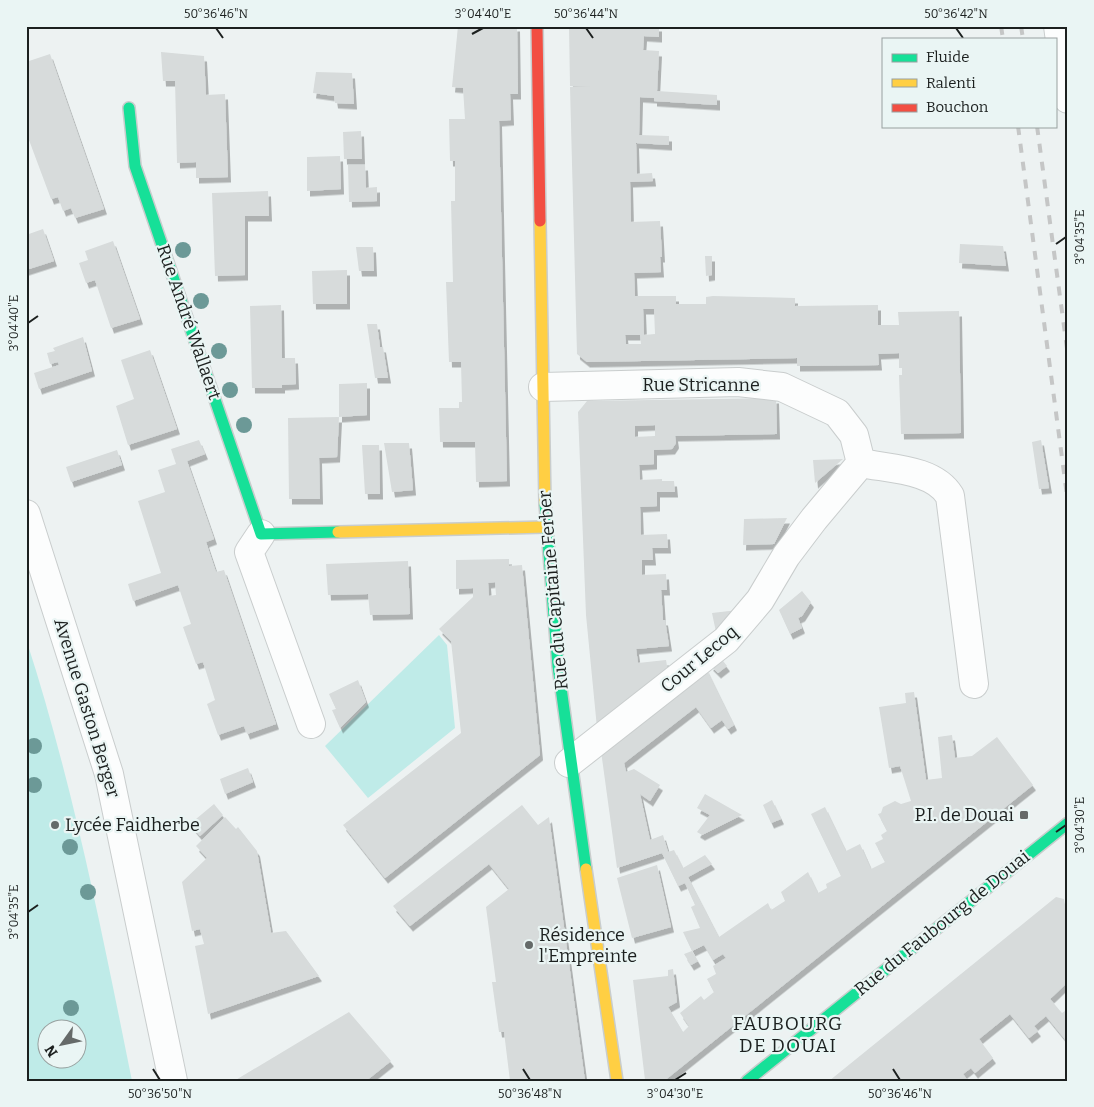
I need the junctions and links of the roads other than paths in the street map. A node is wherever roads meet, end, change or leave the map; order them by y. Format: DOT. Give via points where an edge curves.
graph roads {
  1 [pos="537,26"];
  2 [pos="1058,26"];
  3 [pos="1068,99"];
  4 [pos="129,108"];
  5 [pos="543,387"];
  6 [pos="862,463"];
  7 [pos="26,514"];
  8 [pos="545,527"];
  9 [pos="261,534"];
  10 [pos="974,684"];
  11 [pos="311,724"];
  12 [pos="569,763"];
  13 [pos="1068,823"];
  14 [pos="173,1081"];
  15 [pos="617,1081"];
  16 [pos="747,1081"];
  1 -- 5 [label="street, Rue du Capitaine Ferber"];
  2 -- 3 [label="street"];
  4 -- 9 [label="street, Rue André Wallaert" via="135,166"];
  5 -- 6 [label="street, Rue Stricanne" via="738,382 782,387 837,413 854,435"];
  5 -- 8 [label="street, Rue du Capitaine Ferber"];
  6 -- 10 [label="street" via="933,479 944,486 950,496"];
  6 -- 12 [label="street, Cour Lecoq" via="810,524 760,600 726,640"];
  7 -- 14 [label="street, Avenue Gaston Berger" via="109,774"];
  8 -- 9 [label="street"];
  8 -- 12 [label="street, Rue du Capitaine Ferber"];
  9 -- 11 [label="street" via="249,552"];
  12 -- 15 [label="street, Rue du Capitaine Ferber"];
  13 -- 16 [label="street, Rue du Faubourg de Douai"];
}
